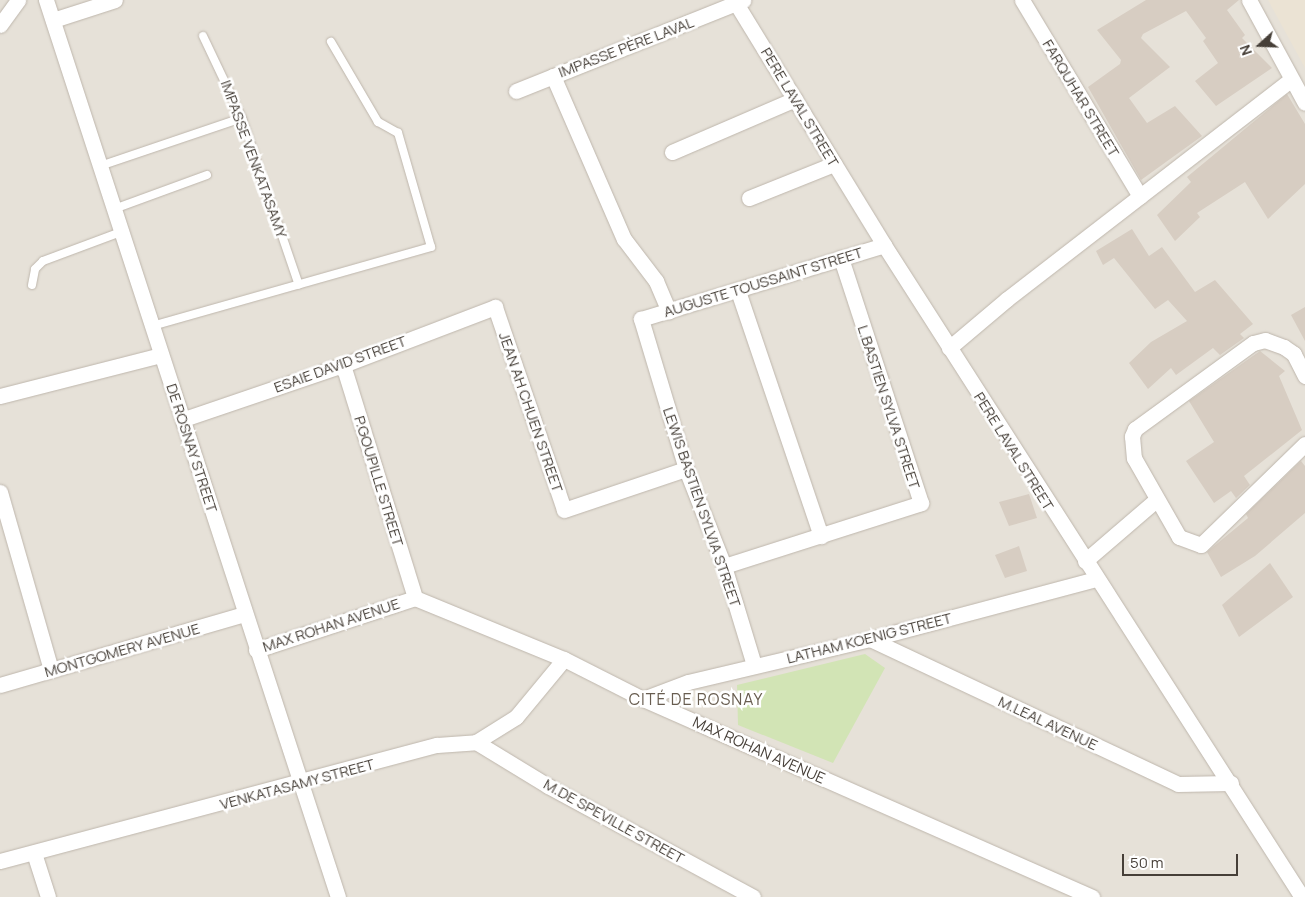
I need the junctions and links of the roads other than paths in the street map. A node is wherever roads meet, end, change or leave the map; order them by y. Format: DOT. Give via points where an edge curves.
graph roads {
  1 [pos="18,0"];
  2 [pos="46,0"];
  3 [pos="115,0"];
  4 [pos="1022,0"];
  5 [pos="1249,0"];
  6 [pos="738,1"];
  7 [pos="53,20"];
  8 [pos="0,24"];
  9 [pos="203,36"];
  10 [pos="331,42"];
  11 [pos="553,76"];
  12 [pos="1290,80"];
  13 [pos="516,91"];
  14 [pos="795,99"];
  15 [pos="1305,103"];
  16 [pos="242,118"];
  17 [pos="672,152"];
  18 [pos="834,164"];
  19 [pos="100,166"];
  20 [pos="207,175"];
  21 [pos="1140,196"];
  22 [pos="749,198"];
  23 [pos="114,209"];
  24 [pos="121,232"];
  25 [pos="884,245"];
  26 [pos="841,258"];
  27 [pos="32,285"];
  28 [pos="299,285"];
  29 [pos="738,291"];
  30 [pos="495,307"];
  31 [pos="669,311"];
  32 [pos="642,319"];
  33 [pos="152,326"];
  34 [pos="949,348"];
  35 [pos="161,355"];
  36 [pos="343,365"];
  37 [pos="1305,376"];
  38 [pos="0,396"];
  39 [pos="184,419"];
  40 [pos="1305,444"];
  41 [pos="686,469"];
  42 [pos="0,492"];
  43 [pos="1156,500"];
  44 [pos="822,536"];
  45 [pos="1085,561"];
  46 [pos="724,566"];
  47 [pos="1096,579"];
  48 [pos="415,598"];
  49 [pos="244,614"];
  50 [pos="870,639"];
  51 [pos="256,650"];
  52 [pos="564,659"];
  53 [pos="754,665"];
  54 [pos="51,670"];
  55 [pos="0,685"];
  56 [pos="643,699"];
  57 [pos="476,742"];
  58 [pos="1230,783"];
  59 [pos="302,784"];
  60 [pos="34,853"];
  61 [pos="0,861"];
  62 [pos="48,897"];
  63 [pos="338,897"];
  64 [pos="753,897"];
  65 [pos="1092,897"];
  66 [pos="1302,897"];
  1 -- 8 [label="street"];
  2 -- 7 [label="street, DE ROSNAY STREET"];
  3 -- 7 [label="street"];
  4 -- 21 [label="street, FARQUHAR STREET"];
  5 -- 12 [label="street"];
  6 -- 11 [label="street, IMPASSE PÈRE LAVAL"];
  6 -- 14 [label="street, PERE LAVAL STREET"];
  7 -- 19 [label="street, DE ROSNAY STREET"];
  9 -- 16 [label="lane, IMPASSE VENKATASAMY"];
  10 -- 28 [label="lane" via="378,122 398,133 431,247"];
  11 -- 13 [label="street, IMPASSE PÈRE LAVAL"];
  11 -- 31 [label="street" via="624,239 656,281"];
  12 -- 15 [label="street"];
  12 -- 21 [label="street"];
  14 -- 17 [label="street"];
  14 -- 18 [label="street, PERE LAVAL STREET"];
  16 -- 19 [label="lane"];
  16 -- 28 [label="lane, IMPASSE VENKATASAMY"];
  18 -- 22 [label="street"];
  18 -- 25 [label="street, PERE LAVAL STREET"];
  19 -- 23 [label="street, DE ROSNAY STREET"];
  20 -- 23 [label="lane"];
  21 -- 34 [label="street"];
  23 -- 24 [label="street, DE ROSNAY STREET"];
  24 -- 27 [label="lane" via="43,261 35,269"];
  24 -- 33 [label="street, DE ROSNAY STREET"];
  25 -- 26 [label="street, AUGUSTE TOUSSAINT STREET"];
  25 -- 34 [label="street, PERE LAVAL STREET"];
  26 -- 29 [label="street, AUGUSTE TOUSSAINT STREET"];
  26 -- 44 [label="street, L.BASTIEN SYLVA STREET" via="920,503"];
  28 -- 33 [label="lane"];
  29 -- 31 [label="street, AUGUSTE TOUSSAINT STREET"];
  29 -- 44 [label="street"];
  30 -- 36 [label="street, ESAIE DAVID STREET"];
  30 -- 41 [label="street, JEAN AH CHUEN STREET" via="564,510"];
  31 -- 32 [label="street, AUGUSTE TOUSSAINT STREET"];
  32 -- 41 [label="street, LEWIS BASTIEN SYLVIA STREET"];
  33 -- 35 [label="street, DE ROSNAY STREET"];
  34 -- 45 [label="street, PERE LAVAL STREET"];
  35 -- 38 [label="street"];
  35 -- 39 [label="street, DE ROSNAY STREET"];
  36 -- 39 [label="street, ESAIE DAVID STREET"];
  36 -- 48 [label="street, P.GOUPILLE STREET"];
  37 -- 43 [label="street" via="1294,354 1284,347 1265,340 1253,343 1135,429 1132,436 1134,458"];
  39 -- 49 [label="street, DE ROSNAY STREET"];
  40 -- 43 [label="street" via="1201,545 1179,537"];
  41 -- 46 [label="street, LEWIS BASTIEN SYLVIA STREET"];
  42 -- 54 [label="street"];
  43 -- 45 [label="street"];
  44 -- 46 [label="street, L.BASTIEN SYLVA STREET"];
  45 -- 47 [label="street, PERE LAVAL STREET"];
  46 -- 53 [label="street, LEWIS BASTIEN SYLVIA STREET"];
  47 -- 50 [label="street, LATHAM KOENIG STREET"];
  47 -- 58 [label="street, PERE LAVAL STREET"];
  48 -- 51 [label="street, MAX ROHAN AVENUE"];
  48 -- 52 [label="street, MAX ROHAN AVENUE"];
  49 -- 51 [label="street, DE ROSNAY STREET"];
  49 -- 54 [label="street, MONTGOMERY AVENUE"];
  50 -- 53 [label="street, LATHAM KOENIG STREET"];
  50 -- 58 [label="street, M.LEAL AVENUE" via="1178,784"];
  51 -- 59 [label="street, DE ROSNAY STREET"];
  52 -- 56 [label="street, MAX ROHAN AVENUE"];
  52 -- 57 [label="street, VENKATASAMY STREET" via="516,717"];
  53 -- 56 [label="street, LATHAM KOENIG STREET" via="688,682"];
  54 -- 55 [label="street, MONTGOMERY AVENUE"];
  56 -- 65 [label="street, MAX ROHAN AVENUE"];
  57 -- 59 [label="street, VENKATASAMY STREET" via="437,746"];
  57 -- 64 [label="street, M.DE SPEVILLE STREET" via="548,786"];
  58 -- 66 [label="street, PERE LAVAL STREET"];
  59 -- 60 [label="street, VENKATASAMY STREET"];
  59 -- 63 [label="street, DE ROSNAY STREET"];
  60 -- 61 [label="street, VENKATASAMY STREET"];
  60 -- 62 [label="street"];
}
